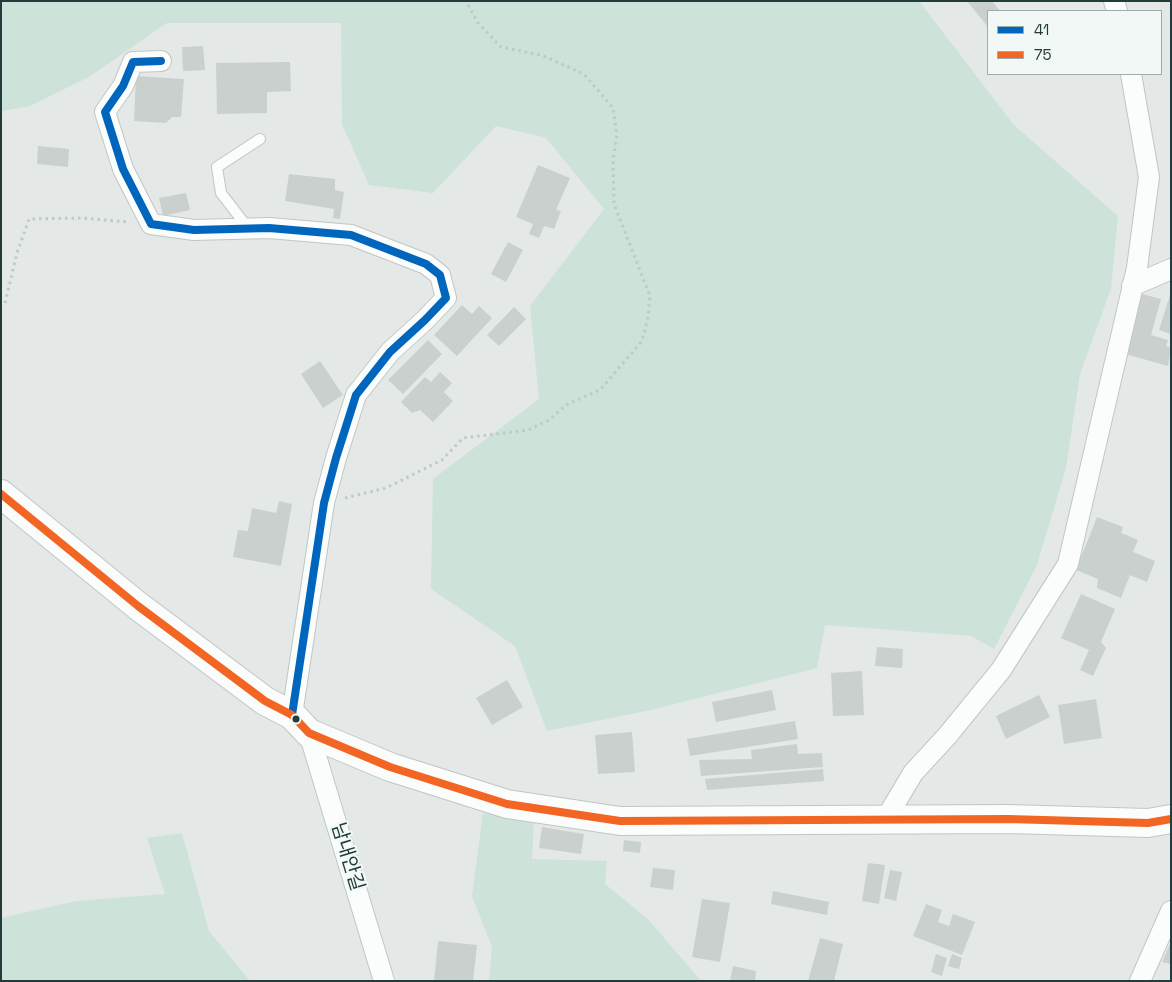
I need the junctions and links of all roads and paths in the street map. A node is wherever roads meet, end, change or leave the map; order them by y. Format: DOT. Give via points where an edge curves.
graph roads {
  1 [pos="466,1"];
  2 [pos="161,61"];
  3 [pos="1131,75"];
  4 [pos="260,139"];
  5 [pos="151,224"];
  6 [pos="249,229"];
  7 [pos="1171,269"];
  8 [pos="1132,286"];
  9 [pos="5,303"];
  10 [pos="1,494"];
  11 [pos="324,503"];
  12 [pos="301,724"];
  13 [pos="1171,819"];
  14 [pos="885,820"];
  15 [pos="1171,911"];
  16 [pos="384,981"];
  17 [pos="1140,981"];
  1 -- 11 [label="path" via="478,23 501,47 541,55 584,74 613,108 617,135 613,159 614,204 650,296 642,341 600,390 566,405 549,420 528,430 463,438 442,460 386,488"];
  2 -- 5 [label="street" via="133,62 123,86 105,112 123,169"];
  3 -- 8 [label="street" via="1149,177"];
  4 -- 6 [label="lane" via="217,167 221,193"];
  5 -- 6 [label="street" via="194,230"];
  5 -- 9 [label="path" via="81,218 29,219"];
  6 -- 11 [label="street" via="352,235 426,264 440,275 446,298 390,352 356,395"];
  7 -- 8 [label="street"];
  8 -- 14 [label="street" via="1068,564 1001,670 948,736 912,773"];
  10 -- 12 [label="street" via="138,606"];
  11 -- 12 [label="street"];
  12 -- 14 [label="street" via="390,767 507,804 620,821"];
  12 -- 16 [label="street, 남내안길"];
  13 -- 14 [label="street" via="1148,822"];
  15 -- 17 [label="street"];
}
